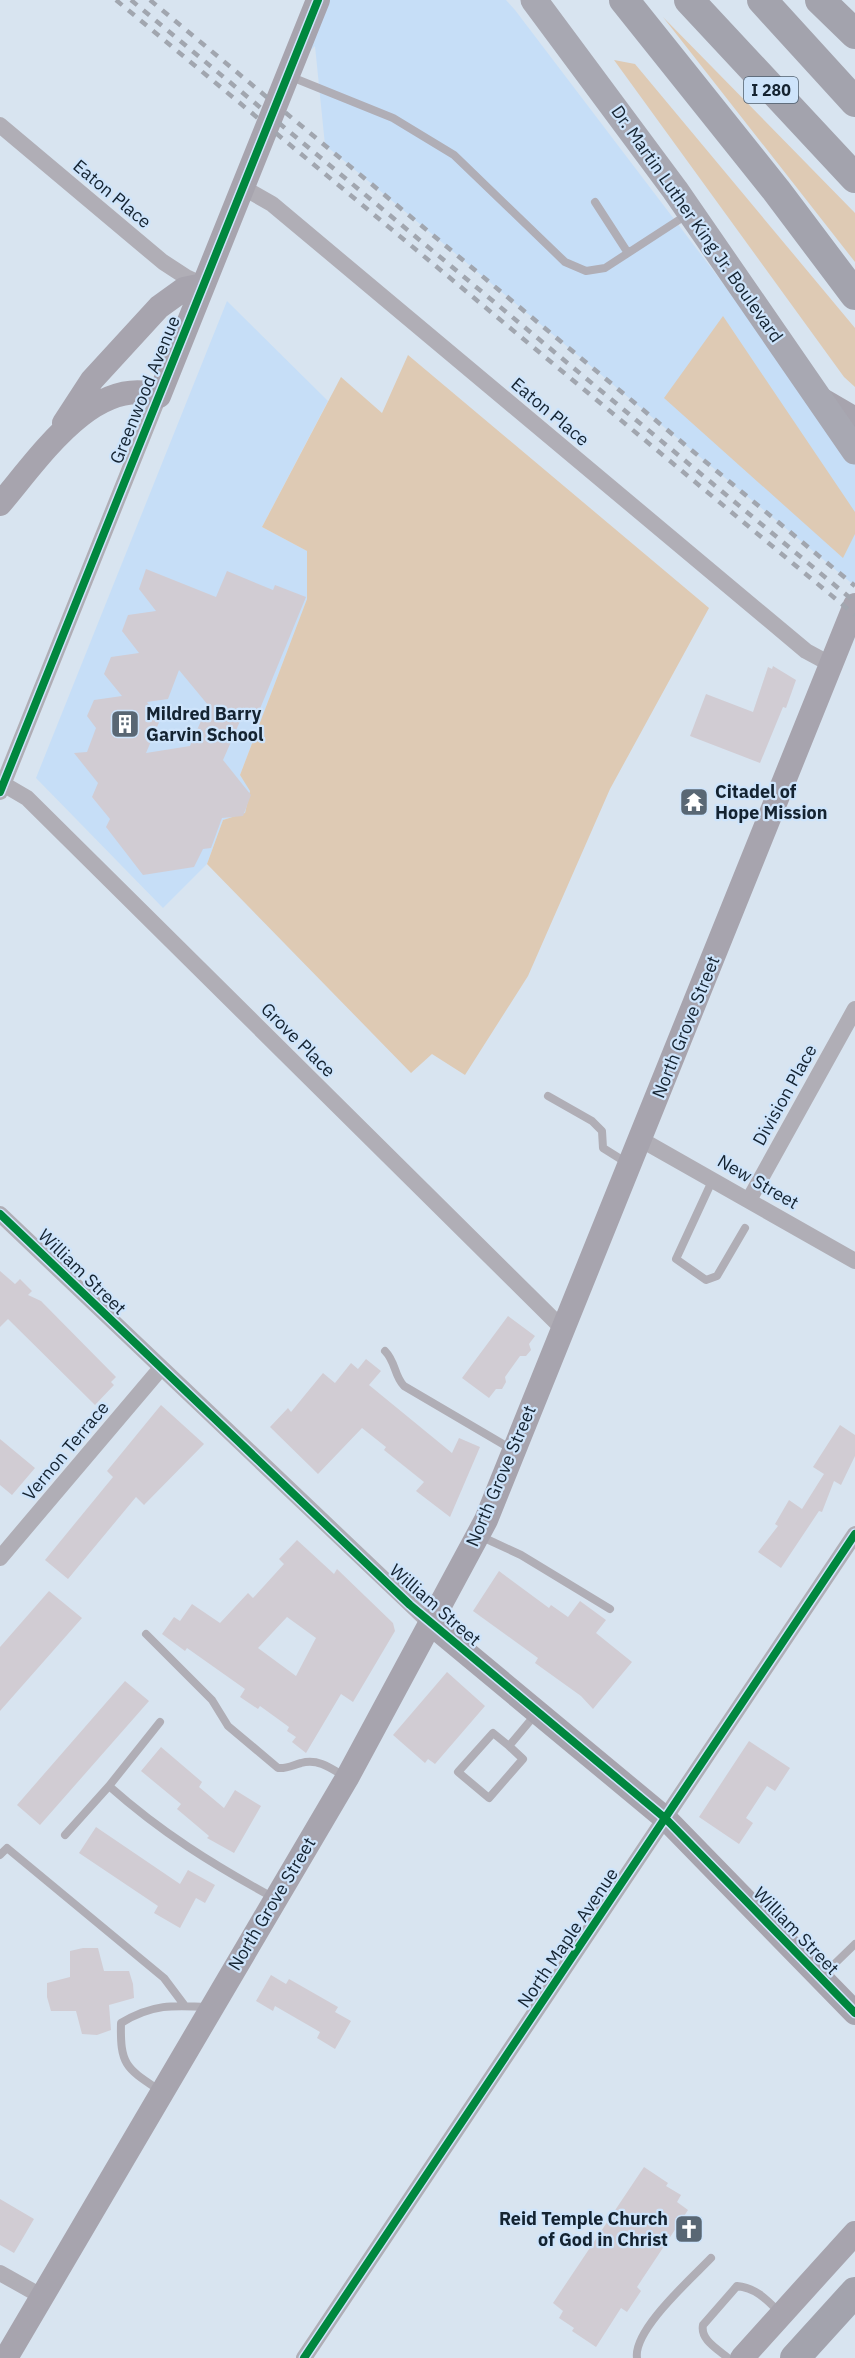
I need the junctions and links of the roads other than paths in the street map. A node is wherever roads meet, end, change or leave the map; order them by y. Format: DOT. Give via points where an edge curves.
graph roads {
  1 [pos="534,0"];
  2 [pos="624,0"];
  3 [pos="689,0"];
  4 [pos="762,0"];
  5 [pos="820,0"];
  6 [pos="313,2"];
  7 [pos="855,34"];
  8 [pos="288,75"];
  9 [pos="855,102"];
  10 [pos="3,133"];
  11 [pos="855,178"];
  12 [pos="244,188"];
  13 [pos="777,190"];
  14 [pos="595,202"];
  15 [pos="691,212"];
  16 [pos="628,253"];
  17 [pos="855,278"];
  18 [pos="203,285"];
  19 [pos="855,295"];
  20 [pos="814,392"];
  21 [pos="159,396"];
  22 [pos="855,419"];
  23 [pos="54,441"];
  24 [pos="855,452"];
  25 [pos="0,504"];
  26 [pos="855,605"];
  27 [pos="832,665"];
  28 [pos="2,788"];
  29 [pos="855,1009"];
  30 [pos="548,1096"];
  31 [pos="640,1139"];
  32 [pos="630,1164"];
  33 [pos="713,1179"];
  34 [pos="749,1200"];
  35 [pos="0,1214"];
  36 [pos="744,1228"];
  37 [pos="855,1261"];
  38 [pos="562,1328"];
  39 [pos="385,1351"];
  40 [pos="161,1368"];
  41 [pos="514,1450"];
  42 [pos="855,1534"];
  43 [pos="477,1535"];
  44 [pos="0,1558"];
  45 [pos="610,1609"];
  46 [pos="430,1623"];
  47 [pos="146,1634"];
  48 [pos="538,1712"];
  49 [pos="160,1722"];
  50 [pos="508,1746"];
  51 [pos="347,1778"];
  52 [pos="108,1786"];
  53 [pos="666,1819"];
  54 [pos="65,1835"];
  55 [pos="0,1855"];
  56 [pos="274,1898"];
  57 [pos="855,1944"];
  58 [pos="821,1978"];
  59 [pos="185,2006"];
  60 [pos="211,2007"];
  61 [pos="855,2013"];
  62 [pos="162,2092"];
  63 [pos="855,2234"];
  64 [pos="711,2258"];
  65 [pos="0,2273"];
  66 [pos="855,2292"];
  67 [pos="41,2296"];
  68 [pos="782,2314"];
  69 [pos="6,2358"];
  70 [pos="304,2358"];
  71 [pos="637,2358"];
  72 [pos="728,2358"];
  73 [pos="742,2358"];
  74 [pos="795,2358"];
  1 -- 15 [label="main road, Dr. Martin Luther King Jr. Boulevard"];
  2 -- 13 [label="highway"];
  3 -- 11 [label="highway, I 280"];
  4 -- 9 [label="highway, I 280"];
  5 -- 7 [label="highway"];
  6 -- 8 [label="main road, Greenwood Avenue"];
  8 -- 12 [label="main road, Greenwood Avenue"];
  8 -- 16 [label="lane" via="393,118 454,155 565,262 586,271 605,268"];
  10 -- 18 [label="street, Eaton Place" via="163,262"];
  12 -- 18 [label="main road, Greenwood Avenue"];
  12 -- 27 [label="street, Eaton Place" via="272,204 814,657"];
  13 -- 17 [label="highway"];
  13 -- 19 [label="highway"];
  14 -- 16 [label="lane"];
  15 -- 16 [label="lane"];
  15 -- 20 [label="main road, Dr. Martin Luther King Jr. Boulevard"];
  18 -- 21 [label="main road, Greenwood Avenue"];
  18 -- 23 [label="main road" via="184,289 159,307 92,380"];
  20 -- 22 [label="main road"];
  20 -- 24 [label="main road, Dr. Martin Luther King Jr. Boulevard"];
  21 -- 23 [label="main road" via="138,390 118,393 81,416"];
  21 -- 28 [label="street, Greenwood Avenue"];
  23 -- 25 [label="main road"];
  26 -- 27 [label="main road, North Grove Street"];
  27 -- 31 [label="main road, North Grove Street"];
  28 -- 38 [label="street, Grove Place" via="27,798"];
  29 -- 34 [label="street, Division Place"];
  30 -- 32 [label="lane" via="592,1121 603,1131 603,1148"];
  31 -- 32 [label="main road, North Grove Street"];
  31 -- 33 [label="street, New Street"];
  32 -- 38 [label="main road, North Grove Street"];
  33 -- 34 [label="street, New Street"];
  33 -- 36 [label="lane" via="676,1259 706,1280 713,1279"];
  34 -- 37 [label="street, New Street"];
  35 -- 40 [label="street, William Street"];
  38 -- 41 [label="main road, North Grove Street"];
  39 -- 41 [label="lane" via="393,1359 399,1382 404,1386"];
  40 -- 44 [label="street, Vernon Terrace"];
  40 -- 46 [label="street, William Street"];
  41 -- 43 [label="main road, North Grove Street"];
  42 -- 53 [label="street, North Maple Avenue"];
  43 -- 45 [label="lane" via="521,1555"];
  43 -- 46 [label="main road, North Grove Street"];
  46 -- 48 [label="main road, William Street"];
  46 -- 51 [label="main road, North Grove Street"];
  47 -- 51 [label="lane" via="212,1700 228,1726 278,1768 320,1762"];
  48 -- 50 [label="lane"];
  48 -- 53 [label="main road, William Street"];
  49 -- 52 [label="lane"];
  50 -- 50 [label="lane" via="493,1733 458,1772 489,1798 523,1759"];
  51 -- 56 [label="main road, North Grove Street"];
  52 -- 54 [label="lane"];
  52 -- 56 [label="lane" via="178,1843"];
  53 -- 58 [label="main road, William Street"];
  53 -- 70 [label="street, North Maple Avenue"];
  55 -- 59 [label="lane" via="7,1848 164,1978"];
  56 -- 60 [label="main road, North Grove Street"];
  57 -- 58 [label="lane"];
  58 -- 61 [label="main road, William Street"];
  59 -- 60 [label="lane"];
  59 -- 62 [label="lane" via="167,2005 140,2012 121,2023 120,2050 131,2071"];
  60 -- 62 [label="main road, North Grove Street"];
  62 -- 67 [label="main road, North Grove Street"];
  63 -- 68 [label="main road"];
  64 -- 71 [label="lane" via="647,2328 638,2344"];
  65 -- 67 [label="street"];
  66 -- 74 [label="highway"];
  67 -- 69 [label="main road, North Grove Street"];
  68 -- 72 [label="lane" via="759,2293 737,2286 702,2331"];
  68 -- 73 [label="main road"];
}
